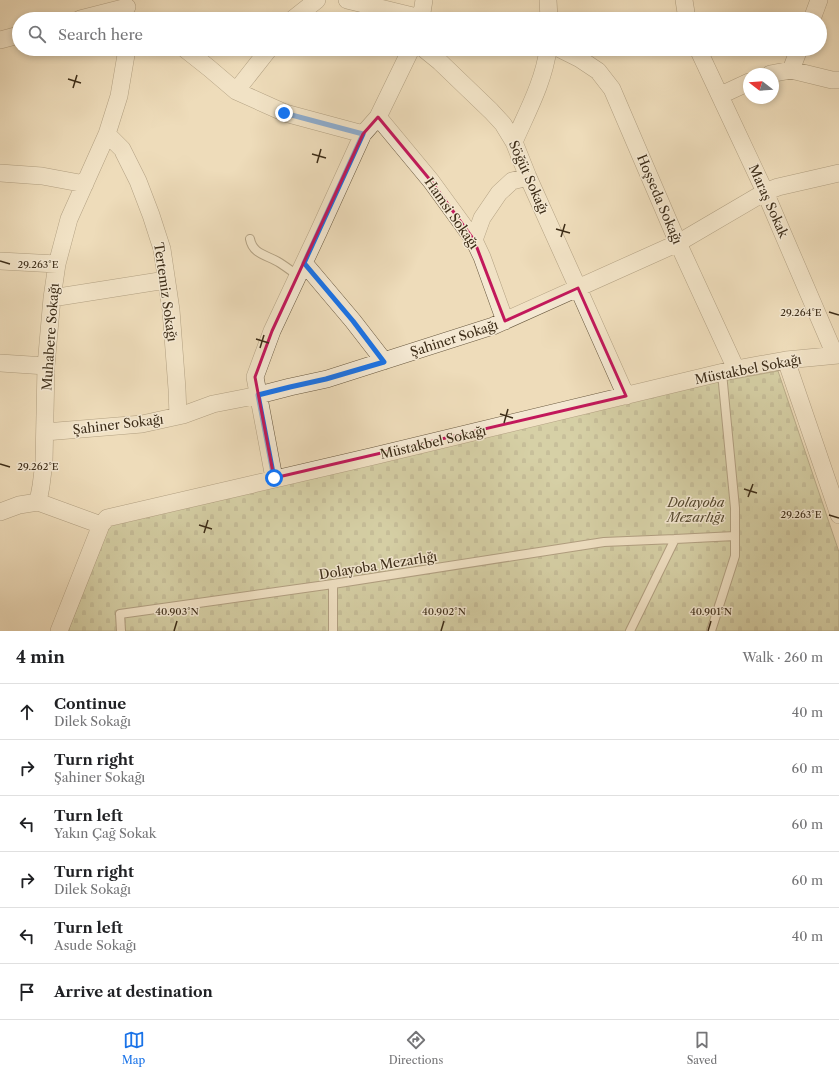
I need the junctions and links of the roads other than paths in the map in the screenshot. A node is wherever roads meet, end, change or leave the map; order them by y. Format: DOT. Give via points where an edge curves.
graph roads {
  1 [pos="317,0"];
  2 [pos="347,0"];
  3 [pos="424,0"];
  4 [pos="548,0"];
  5 [pos="684,0"];
  6 [pos="819,0"];
  7 [pos="128,9"];
  8 [pos="114,12"];
  9 [pos="302,12"];
  10 [pos="396,12"];
  11 [pos="422,12"];
  12 [pos="549,12"];
  13 [pos="686,12"];
  14 [pos="815,12"];
  15 [pos="12,37"];
  16 [pos="0,40"];
  17 [pos="126,56"];
  18 [pos="194,56"];
  19 [pos="264,56"];
  20 [pos="407,56"];
  21 [pos="433,56"];
  22 [pos="547,56"];
  23 [pos="574,56"];
  24 [pos="701,56"];
  25 [pos="797,56"];
  26 [pos="791,70"];
  27 [pos="779,72"];
  28 [pos="839,80"];
  29 [pos="743,85"];
  30 [pos="236,91"];
  31 [pos="720,95"];
  32 [pos="378,117"];
  33 [pos="107,134"];
  34 [pos="363,134"];
  35 [pos="514,142"];
  36 [pos="0,173"];
  37 [pos="839,173"];
  38 [pos="528,177"];
  39 [pos="85,184"];
  40 [pos="765,192"];
  41 [pos="250,238"];
  42 [pos="474,240"];
  43 [pos="678,243"];
  44 [pos="0,260"];
  45 [pos="57,264"];
  46 [pos="301,269"];
  47 [pos="166,280"];
  48 [pos="578,288"];
  49 [pos="52,298"];
  50 [pos="505,321"];
  51 [pos="837,355"];
  52 [pos="786,360"];
  53 [pos="384,362"];
  54 [pos="0,363"];
  55 [pos="46,366"];
  56 [pos="729,371"];
  57 [pos="258,395"];
  58 [pos="626,396"];
  59 [pos="178,416"];
  60 [pos="45,432"];
  61 [pos="274,478"];
  62 [pos="38,502"];
  63 [pos="0,512"];
  64 [pos="839,514"];
  65 [pos="101,525"];
  66 [pos="735,536"];
  67 [pos="675,539"];
  68 [pos="333,584"];
  69 [pos="59,631"];
  70 [pos="120,631"];
  71 [pos="333,631"];
  72 [pos="630,631"];
  73 [pos="711,631"];
  1 -- 9 [label="street"];
  2 -- 10 [label="street"];
  3 -- 11 [label="street"];
  4 -- 12 [label="street"];
  5 -- 13 [label="street"];
  6 -- 14 [label="street"];
  7 -- 8 [label="street"];
  15 -- 16 [label="street"];
  17 -- 33 [label="street, Muhabere Sokağı" via="119,96"];
  18 -- 30 [label="street"];
  19 -- 30 [label="street"];
  20 -- 32 [label="street"];
  21 -- 35 [label="street, Söğüt Sokağı" via="491,110"];
  22 -- 35 [label="street" via="535,93"];
  23 -- 43 [label="street, Hoşseda Sokağı" via="598,71 612,89"];
  24 -- 31 [label="street, Maraş Sokak"];
  25 -- 26 [label="street"];
  26 -- 27 [label="street"];
  26 -- 28 [label="street"];
  29 -- 31 [label="street"];
  30 -- 34 [label="street" via="284,113"];
  31 -- 40 [label="street, Maraş Sokak"];
  32 -- 34 [label="street"];
  32 -- 42 [label="street, Hamsi Sokağı" via="431,181"];
  33 -- 39 [label="street, Muhabere Sokağı"];
  33 -- 47 [label="street, Tertemiz Sokağı" via="122,150 138,181 162,249"];
  34 -- 46 [label="street"];
  35 -- 38 [label="street, Söğüt Sokağı"];
  36 -- 39 [label="street" via="42,176"];
  37 -- 40 [label="street, Şahiner Sokağı"];
  38 -- 42 [label="street" via="512,181 499,193 482,218"];
  38 -- 48 [label="street, Söğüt Sokağı"];
  39 -- 45 [label="street, Muhabere Sokağı" via="69,220"];
  40 -- 43 [label="street, Şahiner Sokağı"];
  40 -- 51 [label="street, Maraş Sokak"];
  41 -- 46 [label="lane" via="251,246 260,254"];
  42 -- 50 [label="street, Hamsi Sokağı"];
  43 -- 48 [label="street, Şahiner Sokağı"];
  43 -- 56 [label="street, Hoşseda Sokağı"];
  44 -- 45 [label="street"];
  45 -- 49 [label="street, Muhabere Sokağı"];
  46 -- 53 [label="street" via="353,321"];
  46 -- 57 [label="street" via="272,330 255,377"];
  47 -- 49 [label="street"];
  47 -- 59 [label="street, Tertemiz Sokağı" via="171,310"];
  48 -- 50 [label="street, Şahiner Sokağı"];
  48 -- 58 [label="street, Söğüt Sokağı"];
  49 -- 55 [label="street, Muhabere Sokağı"];
  50 -- 53 [label="street, Şahiner Sokağı"];
  51 -- 52 [label="street, Müstakbel Sokağı"];
  52 -- 56 [label="street, Müstakbel Sokağı"];
  52 -- 64 [label="street"];
  53 -- 57 [label="street, Şahiner Sokağı"];
  54 -- 55 [label="street"];
  55 -- 60 [label="street, Muhabere Sokağı"];
  56 -- 58 [label="street, Müstakbel Sokağı"];
  56 -- 66 [label="lane"];
  57 -- 59 [label="street, Şahiner Sokağı" via="213,404"];
  57 -- 61 [label="street"];
  58 -- 61 [label="street, Müstakbel Sokağı"];
  59 -- 60 [label="street, Şahiner Sokağı" via="142,424"];
  60 -- 62 [label="street, Muhabere Sokağı" via="42,486"];
  61 -- 65 [label="street, Müstakbel Sokağı" via="107,518"];
  62 -- 63 [label="street"];
  62 -- 65 [label="street"];
  65 -- 69 [label="street"];
  66 -- 67 [label="lane, Dolayoba Mezarlığı"];
  66 -- 73 [label="lane" via="735,556"];
  67 -- 68 [label="lane, Dolayoba Mezarlığı" via="604,542"];
  67 -- 72 [label="lane"];
  68 -- 70 [label="lane, Dolayoba Mezarlığı" via="120,614"];
  68 -- 71 [label="lane"];
}
